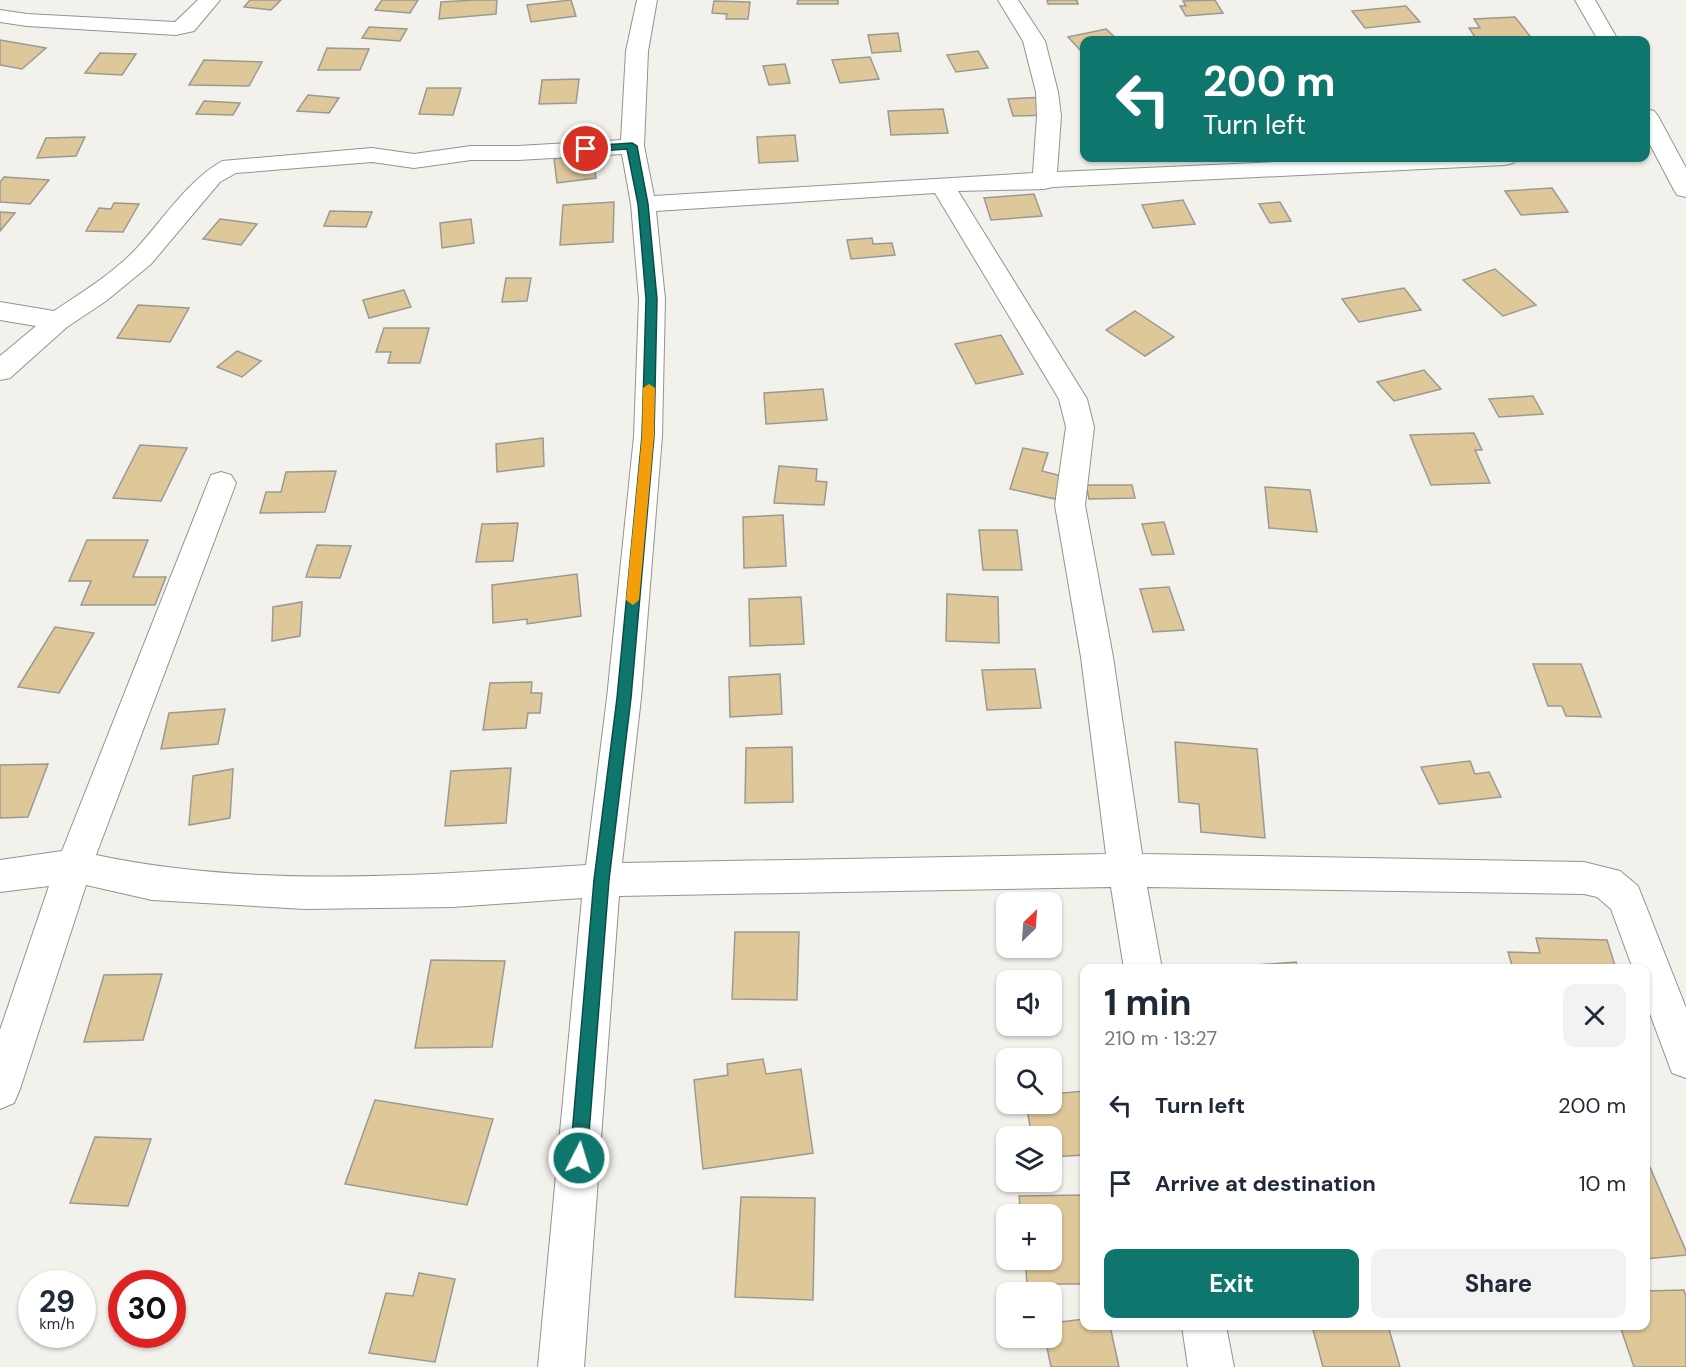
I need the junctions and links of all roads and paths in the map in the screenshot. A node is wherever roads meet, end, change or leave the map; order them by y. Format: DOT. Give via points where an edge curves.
graph roads {
  1 [pos="210,0"];
  2 [pos="647,0"];
  3 [pos="1008,0"];
  4 [pos="1585,0"];
  5 [pos="0,16"];
  6 [pos="1606,36"];
  7 [pos="1650,133"];
  8 [pos="632,146"];
  9 [pos="1654,150"];
  10 [pos="1427,162"];
  11 [pos="1044,182"];
  12 [pos="942,185"];
  13 [pos="1686,190"];
  14 [pos="643,204"];
  15 [pos="0,311"];
  16 [pos="58,321"];
  17 [pos="0,370"];
  18 [pos="221,483"];
  19 [pos="74,866"];
  20 [pos="1126,870"];
  21 [pos="0,876"];
  22 [pos="602,880"];
  23 [pos="1142,964"];
  24 [pos="1686,1059"];
  25 [pos="0,1089"];
  26 [pos="1205,1330"];
  27 [pos="561,1367"];
  28 [pos="1211,1367"];
  1 -- 5 [label="street" via="186,26 176,29"];
  2 -- 8 [label="street" via="637,51"];
  3 -- 11 [label="street" via="1034,41 1047,92"];
  4 -- 6 [label="street"];
  7 -- 9 [label="street"];
  8 -- 14 [label="street"];
  8 -- 16 [label="street" via="471,153 414,161 372,155 230,166 210,177 142,258"];
  9 -- 13 [label="street"];
  10 -- 11 [label="street"];
  11 -- 12 [label="street"];
  12 -- 14 [label="street"];
  12 -- 20 [label="street" via="1073,399 1080,427 1070,506"];
  14 -- 22 [label="street" via="652,299 648,436 624,698"];
  15 -- 16 [label="street"];
  16 -- 17 [label="street"];
  18 -- 19 [label="street"];
  19 -- 21 [label="street"];
  19 -- 22 [label="street" via="152,883 305,892 453,890"];
  19 -- 25 [label="street"];
  20 -- 22 [label="street"];
  20 -- 23 [label="street"];
  20 -- 24 [label="street" via="1584,878 1608,884 1625,898"];
  22 -- 27 [label="street"];
  26 -- 28 [label="street"];
}
